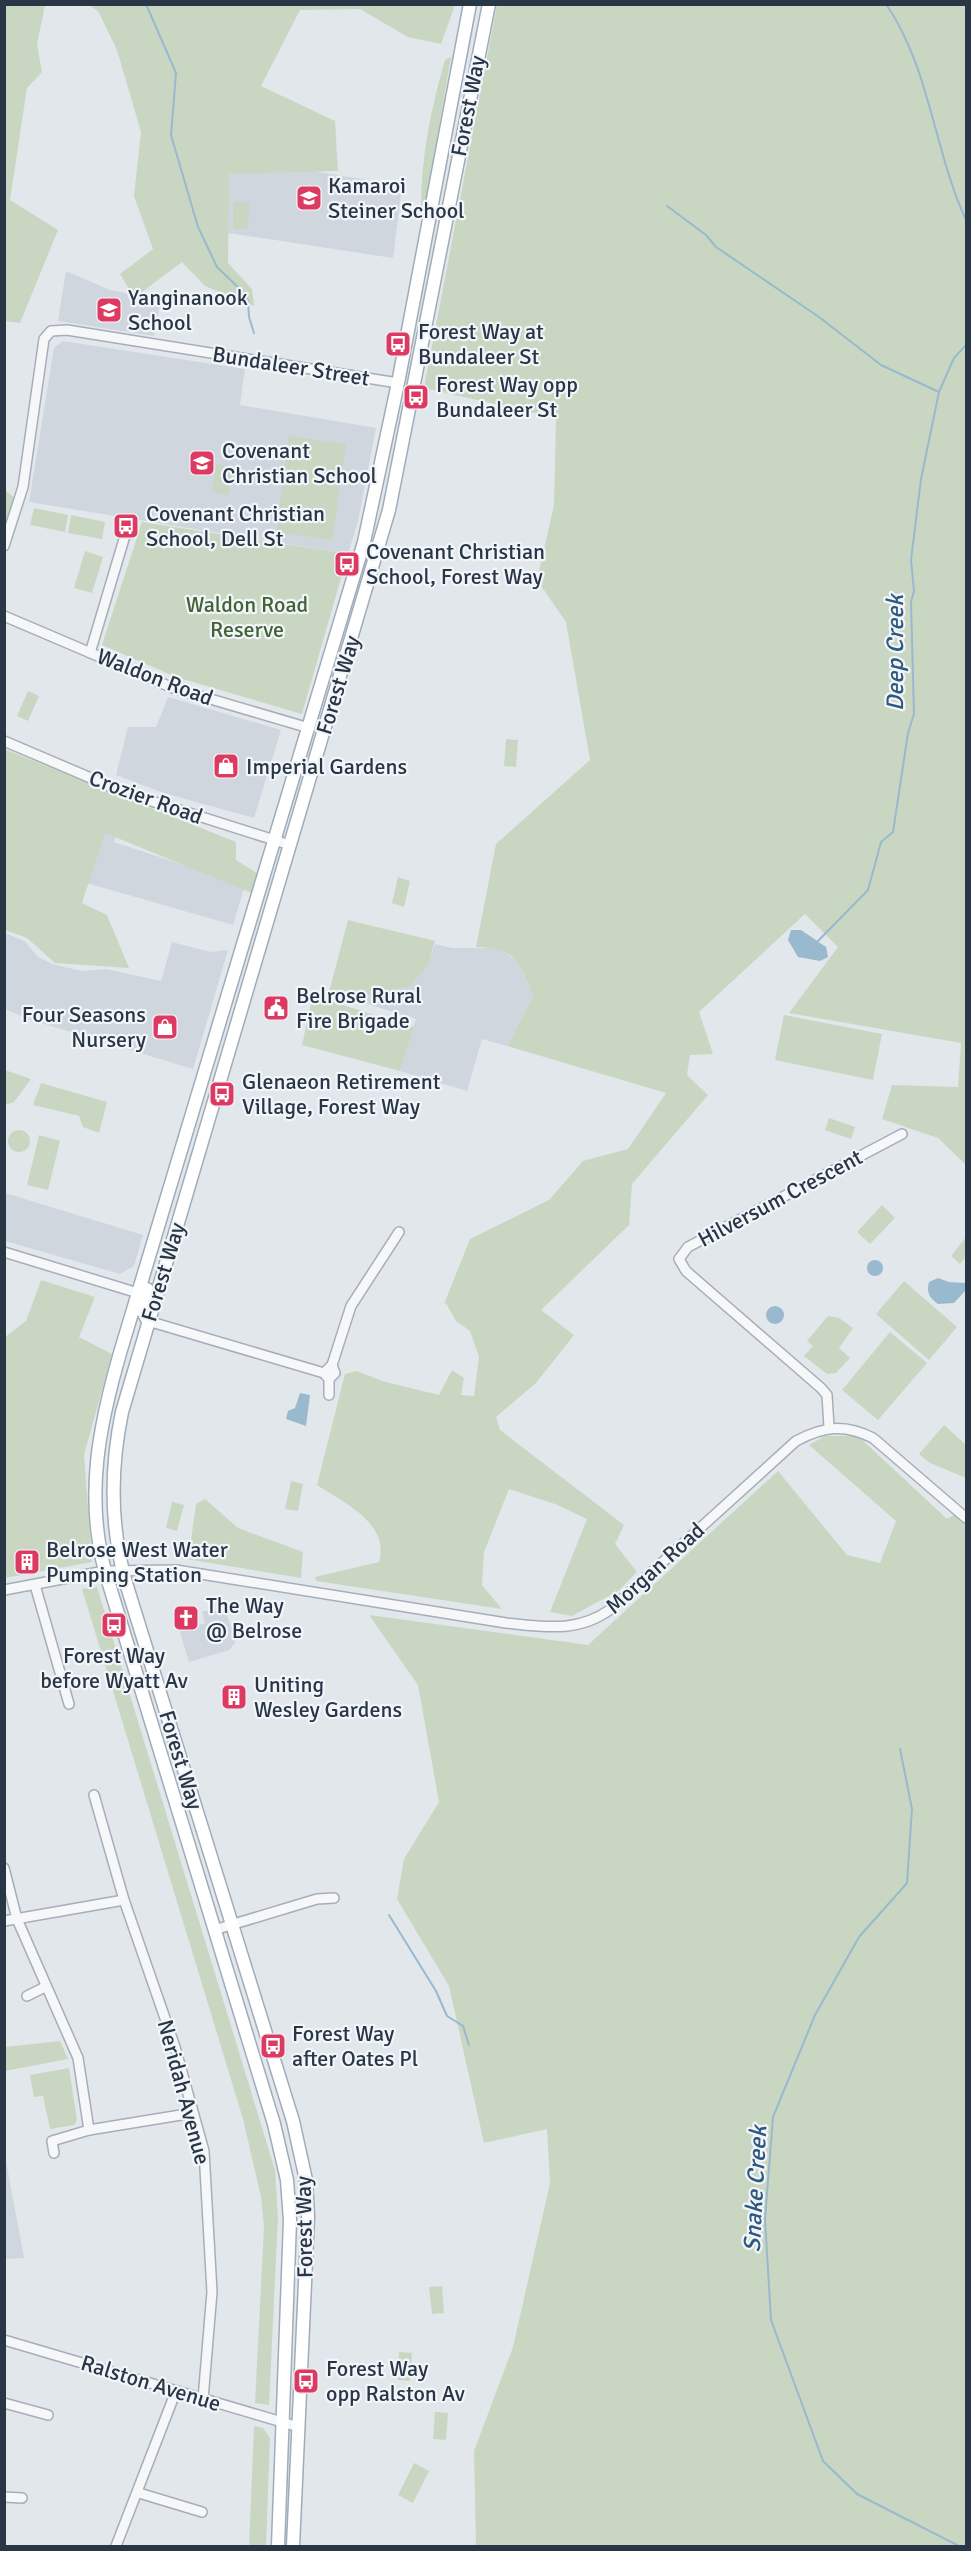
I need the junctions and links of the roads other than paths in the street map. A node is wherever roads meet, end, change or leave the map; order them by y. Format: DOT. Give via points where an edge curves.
graph roads {
  1 [pos="470,4"];
  2 [pos="489,4"];
  3 [pos="398,383"];
  4 [pos="127,529"];
  5 [pos="4,546"];
  6 [pos="4,616"];
  7 [pos="90,653"];
  8 [pos="309,728"];
  9 [pos="4,741"];
  10 [pos="276,840"];
  11 [pos="290,845"];
  12 [pos="902,1134"];
  13 [pos="399,1232"];
  14 [pos="153,1243"];
  15 [pos="4,1252"];
  16 [pos="138,1293"];
  17 [pos="148,1321"];
  18 [pos="326,1376"];
  19 [pos="112,1380"];
  20 [pos="329,1395"];
  21 [pos="829,1427"];
  22 [pos="966,1518"];
  23 [pos="122,1570"];
  24 [pos="105,1571"];
  25 [pos="35,1585"];
  26 [pos="4,1590"];
  27 [pos="69,1704"];
  28 [pos="94,1794"];
  29 [pos="4,1868"];
  30 [pos="334,1898"];
  31 [pos="124,1900"];
  32 [pos="16,1919"];
  33 [pos="4,1921"];
  34 [pos="231,1925"];
  35 [pos="214,1930"];
  36 [pos="45,1987"];
  37 [pos="27,1996"];
  38 [pos="193,2113"];
  39 [pos="89,2130"];
  40 [pos="54,2153"];
  41 [pos="4,2340"];
  42 [pos="176,2391"];
  43 [pos="203,2399"];
  44 [pos="4,2403"];
  45 [pos="48,2415"];
  46 [pos="283,2422"];
  47 [pos="298,2427"];
  48 [pos="139,2493"];
  49 [pos="4,2497"];
  50 [pos="22,2498"];
  51 [pos="202,2512"];
  52 [pos="116,2547"];
  53 [pos="278,2547"];
  54 [pos="293,2547"];
  1 -- 3 [label="main road, Forest Way"];
  2 -- 11 [label="main road, Forest Way" via="388,510"];
  3 -- 5 [label="street, Bundaleer Street" via="67,330 51,331 44,339 23,488"];
  3 -- 8 [label="main road, Forest Way" via="364,542"];
  4 -- 7 [label="street"];
  6 -- 7 [label="street, Waldon Road"];
  7 -- 8 [label="street, Waldon Road" via="173,688"];
  8 -- 10 [label="main road, Forest Way"];
  9 -- 10 [label="street, Crozier Road" via="126,793"];
  10 -- 11 [label="street, Crozier Road"];
  10 -- 14 [label="main road, Forest Way"];
  11 -- 17 [label="main road, Forest Way"];
  12 -- 21 [label="street, Hilversum Crescent" via="688,1246 679,1259 686,1271 821,1388 827,1395"];
  13 -- 18 [label="street" via="351,1306"];
  14 -- 16 [label="main road, Forest Way"];
  14 -- 17 [label="main road" via="154,1257 142,1310"];
  15 -- 16 [label="street"];
  16 -- 19 [label="main road, Forest Way"];
  17 -- 18 [label="street"];
  17 -- 19 [label="main road" via="134,1329 122,1366"];
  17 -- 23 [label="main road, Forest Way" via="122,1412 113,1465 115,1530"];
  18 -- 20 [label="street"];
  19 -- 24 [label="main road, Forest Way" via="101,1422 95,1471 96,1522"];
  21 -- 22 [label="street, Morgan Road" via="857,1430 873,1438"];
  21 -- 23 [label="street, Morgan Road" via="796,1440 611,1609 579,1626 506,1623 176,1570"];
  23 -- 24 [label="street, Morgan Road"];
  23 -- 34 [label="main road, Forest Way"];
  24 -- 25 [label="street, Morgan Road"];
  24 -- 35 [label="main road, Forest Way"];
  25 -- 26 [label="street, Morgan Road"];
  25 -- 27 [label="street"];
  28 -- 31 [label="street, Neridah Avenue"];
  29 -- 32 [label="street"];
  30 -- 34 [label="street" via="317,1899"];
  31 -- 32 [label="street"];
  31 -- 38 [label="street, Neridah Avenue"];
  32 -- 33 [label="street"];
  32 -- 36 [label="street"];
  34 -- 35 [label="street"];
  34 -- 47 [label="main road, Forest Way" via="293,2121 306,2180 308,2247"];
  35 -- 46 [label="main road, Forest Way" via="277,2133 287,2180 290,2220"];
  36 -- 37 [label="street"];
  36 -- 39 [label="street" via="78,2058"];
  38 -- 39 [label="street"];
  38 -- 43 [label="street, Neridah Avenue" via="204,2151 212,2292"];
  39 -- 40 [label="street" via="52,2141"];
  41 -- 42 [label="street, Ralston Avenue"];
  42 -- 43 [label="street, Ralston Avenue"];
  42 -- 48 [label="street"];
  43 -- 46 [label="street, Ralston Avenue"];
  44 -- 45 [label="street"];
  46 -- 47 [label="street, Ralston Avenue"];
  46 -- 53 [label="main road, Forest Way"];
  47 -- 54 [label="main road, Forest Way"];
  48 -- 51 [label="street"];
  48 -- 52 [label="street"];
  49 -- 50 [label="street"];
}
